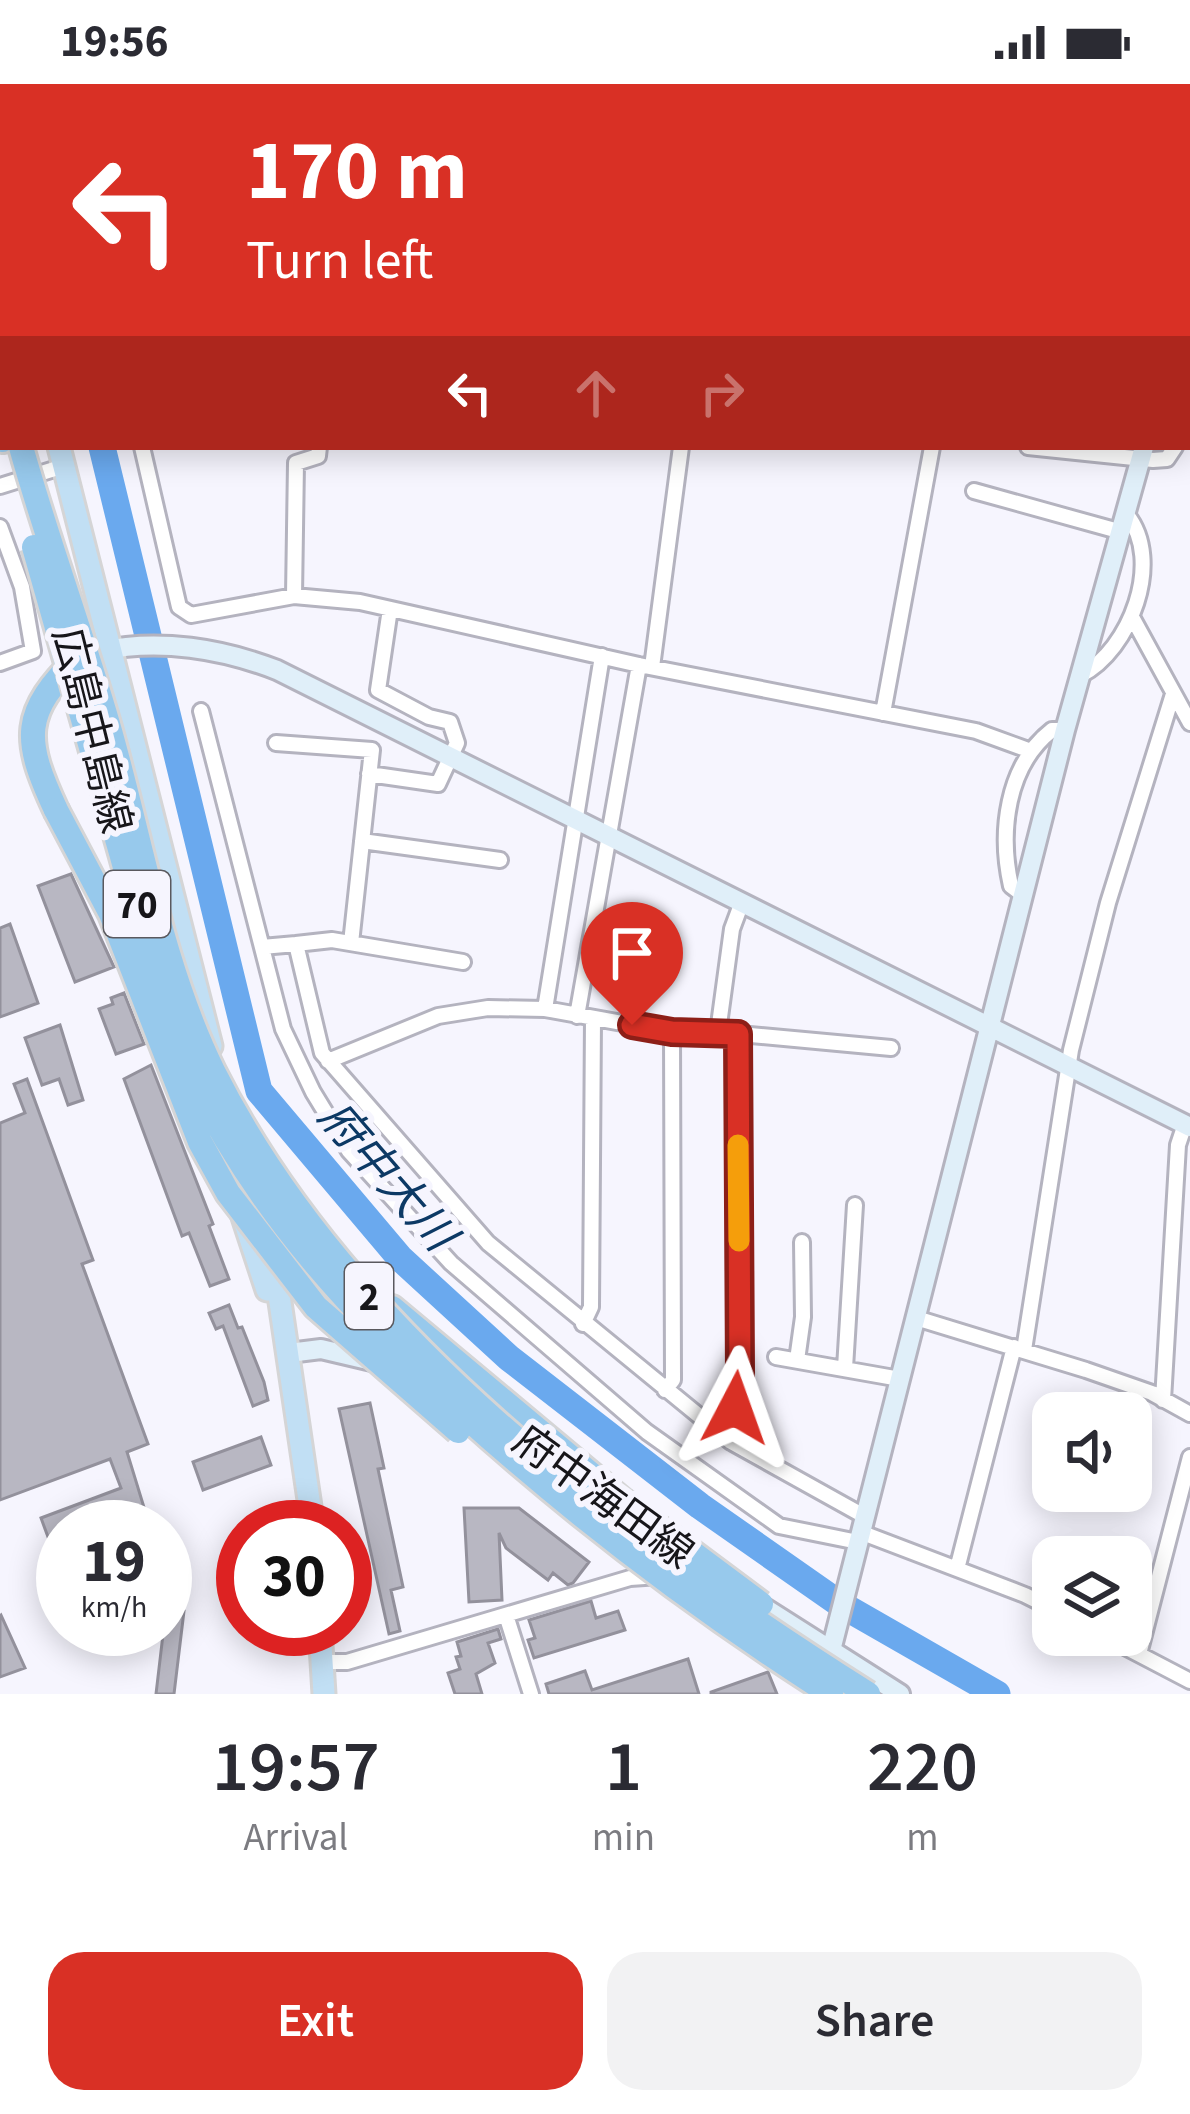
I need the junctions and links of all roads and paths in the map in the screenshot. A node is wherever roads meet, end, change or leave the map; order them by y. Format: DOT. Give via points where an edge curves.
graph roads {
  1 [pos="6,450"];
  2 [pos="17,450"];
  3 [pos="19,450"];
  4 [pos="143,450"];
  5 [pos="319,450"];
  6 [pos="681,450"];
  7 [pos="931,450"];
  8 [pos="1085,450"];
  9 [pos="1173,450"];
  10 [pos="1142,453"];
  11 [pos="62,457"];
  12 [pos="11,482"];
  13 [pos="974,490"];
  14 [pos="1125,524"];
  15 [pos="0,526"];
  16 [pos="294,596"];
  17 [pos="390,609"];
  18 [pos="1132,617"];
  19 [pos="118,648"];
  20 [pos="602,656"];
  21 [pos="79,657"];
  22 [pos="0,663"];
  23 [pos="645,666"];
  24 [pos="1081,675"];
  25 [pos="1174,694"];
  26 [pos="201,711"];
  27 [pos="883,713"];
  28 [pos="1190,723"];
  29 [pos="97,725"];
  30 [pos="1065,730"];
  31 [pos="276,743"];
  32 [pos="1031,751"];
  33 [pos="451,757"];
  34 [pos="369,774"];
  35 [pos="576,819"];
  36 [pos="608,836"];
  37 [pos="362,841"];
  38 [pos="500,860"];
  39 [pos="1023,895"];
  40 [pos="742,902"];
  41 [pos="296,944"];
  42 [pos="351,944"];
  43 [pos="262,947"];
  44 [pos="463,962"];
  45 [pos="544,1009"];
  46 [pos="585,1017"];
  47 [pos="991,1027"];
  48 [pos="672,1032"];
  49 [pos="718,1032"];
  50 [pos="738,1034"];
  51 [pos="891,1048"];
  52 [pos="328,1061"];
  53 [pos="1069,1066"];
  54 [pos="1188,1126"];
  55 [pos="240,1144"];
  56 [pos="855,1204"];
  57 [pos="802,1242"];
  58 [pos="916,1318"];
  59 [pos="583,1324"];
  60 [pos="1019,1349"];
  61 [pos="289,1353"];
  62 [pos="776,1357"];
  63 [pos="797,1360"];
  64 [pos="845,1368"];
  65 [pos="900,1378"];
  66 [pos="665,1390"];
  67 [pos="1163,1400"];
  68 [pos="1190,1414"];
  69 [pos="730,1442"];
  70 [pos="1190,1457"];
  71 [pos="310,1500"];
  72 [pos="859,1538"];
  73 [pos="699,1565"];
  74 [pos="648,1569"];
  75 [pos="957,1569"];
  76 [pos="1032,1601"];
  77 [pos="1152,1604"];
  78 [pos="506,1615"];
  79 [pos="830,1652"];
  80 [pos="322,1656"];
  81 [pos="1143,1656"];
  82 [pos="322,1662"];
  83 [pos="1190,1681"];
  84 [pos="324,1694"];
  85 [pos="531,1694"];
  86 [pos="820,1694"];
  87 [pos="831,1694"];
  88 [pos="868,1694"];
  89 [pos="884,1694"];
  90 [pos="899,1694"];
  1 -- 29 [label="highway, 2, bridge"];
  2 -- 12 [label="main road, 広島中島線 / 70"];
  3 -- 29 [label="highway, 2, bridge"];
  4 -- 16 [label="street" via="179,607 191,615"];
  5 -- 16 [label="street" via="296,463"];
  6 -- 23 [label="street"];
  7 -- 27 [label="street"];
  8 -- 10 [label="street"];
  9 -- 10 [label="street" via="1167,459"];
  10 -- 14 [label="street"];
  11 -- 12 [label="street"];
  11 -- 19 [label="main road, 広島中島線 / 70"];
  12 -- 21 [label="main road, 広島中島線 / 70"];
  13 -- 14 [label="street"];
  14 -- 18 [label="street" via="1142,543"];
  14 -- 24 [label="street"];
  15 -- 22 [label="street" via="33,651"];
  16 -- 17 [label="street"];
  17 -- 20 [label="street"];
  17 -- 33 [label="street" via="378,690 450,722 457,743"];
  18 -- 24 [label="street"];
  18 -- 25 [label="street"];
  19 -- 21 [label="street"];
  19 -- 33 [label="street" via="189,648 277,670"];
  19 -- 55 [label="main road, 広島中島線 / 70"];
  20 -- 23 [label="street"];
  20 -- 35 [label="street"];
  21 -- 61 [label="main road, 広島中島線 / 70" via="130,883"];
  21 -- 74 [label="highway, bridge" via="46,692 34,723 35,762 111,914 214,1169 334,1324 492,1459"];
  23 -- 27 [label="street"];
  23 -- 36 [label="street"];
  24 -- 30 [label="street"];
  25 -- 28 [label="street"];
  25 -- 53 [label="street" via="1108,903"];
  26 -- 43 [label="street"];
  27 -- 32 [label="street"];
  29 -- 74 [label="highway, 2, bridge" via="173,1029 253,1182 387,1343"];
  29 -- 88 [label="highway, 2, bridge" via="210,1065 255,1150 325,1248 448,1374 577,1487"];
  30 -- 32 [label="street" via="1052,730"];
  30 -- 39 [label="street"];
  31 -- 34 [label="street" via="372,750"];
  32 -- 39 [label="street" via="1005,820 1004,857 1011,886"];
  33 -- 34 [label="street" via="438,784"];
  33 -- 35 [label="street"];
  34 -- 37 [label="street"];
  35 -- 36 [label="street"];
  35 -- 45 [label="street"];
  36 -- 40 [label="street"];
  36 -- 46 [label="street"];
  37 -- 38 [label="street"];
  37 -- 42 [label="street"];
  39 -- 47 [label="street"];
  40 -- 47 [label="street"];
  40 -- 49 [label="street"];
  41 -- 42 [label="street"];
  41 -- 43 [label="street"];
  41 -- 52 [label="street"];
  42 -- 44 [label="street"];
  43 -- 72 [label="street" via="283,1029 313,1092 350,1150 451,1263 647,1432 779,1526"];
  45 -- 46 [label="street"];
  45 -- 52 [label="street" via="437,1016"];
  46 -- 48 [label="street"];
  46 -- 59 [label="street" via="592,1307"];
  47 -- 53 [label="street"];
  47 -- 58 [label="street"];
  48 -- 49 [label="street"];
  48 -- 66 [label="street" via="673,1380"];
  49 -- 50 [label="street"];
  50 -- 51 [label="street"];
  50 -- 69 [label="street" via="740,1374"];
  52 -- 59 [label="street" via="488,1244"];
  53 -- 54 [label="street"];
  53 -- 60 [label="street"];
  54 -- 67 [label="street" via="1178,1144"];
  55 -- 61 [label="main road, 広島中島線 / 70" via="266,1226"];
  55 -- 89 [label="highway, bridge" via="372,1290 577,1465"];
  56 -- 64 [label="street"];
  57 -- 63 [label="street"];
  58 -- 60 [label="street"];
  58 -- 65 [label="street"];
  59 -- 66 [label="street"];
  60 -- 67 [label="street"];
  60 -- 75 [label="street"];
  61 -- 71 [label="main road, 広島中島線 / 70"];
  61 -- 73 [label="street, 府中海田線" via="351,1353 506,1424"];
  62 -- 63 [label="street"];
  63 -- 64 [label="street"];
  64 -- 65 [label="street"];
  65 -- 72 [label="street"];
  66 -- 69 [label="street"];
  67 -- 68 [label="street"];
  69 -- 72 [label="street"];
  70 -- 77 [label="street"];
  72 -- 75 [label="street"];
  72 -- 79 [label="street"];
  73 -- 78 [label="street" via="686,1575 630,1578"];
  73 -- 79 [label="street, 府中海田線"];
  74 -- 87 [label="highway, 2, bridge"];
  75 -- 76 [label="street"];
  78 -- 82 [label="street" via="347,1662"];
  78 -- 85 [label="street"];
  79 -- 86 [label="street"];
  79 -- 90 [label="street, 府中海田線"];
  80 -- 82 [label="main road"];
  81 -- 83 [label="street"];
  82 -- 84 [label="main road"];
}
